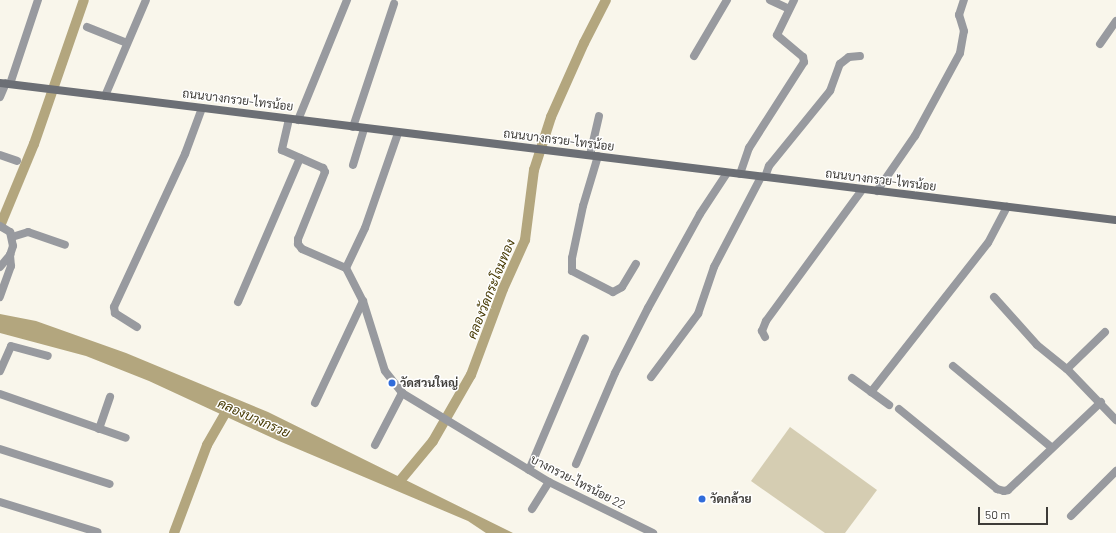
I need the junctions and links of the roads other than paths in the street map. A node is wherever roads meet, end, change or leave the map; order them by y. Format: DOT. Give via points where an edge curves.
graph roads {
  1 [pos="38,0"];
  2 [pos="146,0"];
  3 [pos="347,0"];
  4 [pos="727,0"];
  5 [pos="770,0"];
  6 [pos="794,0"];
  7 [pos="964,0"];
  8 [pos="394,4"];
  9 [pos="789,9"];
  10 [pos="1116,21"];
  11 [pos="87,27"];
  12 [pos="127,43"];
  13 [pos="1100,44"];
  14 [pos="694,56"];
  15 [pos="860,56"];
  16 [pos="5,83"];
  17 [pos="105,96"];
  18 [pos="0,97"];
  19 [pos="202,108"];
  20 [pos="599,116"];
  21 [pos="289,119"];
  22 [pos="298,120"];
  23 [pos="353,127"];
  24 [pos="364,129"];
  25 [pos="398,133"];
  26 [pos="0,155"];
  27 [pos="594,156"];
  28 [pos="300,158"];
  29 [pos="17,161"];
  30 [pos="353,165"];
  31 [pos="727,173"];
  32 [pos="740,174"];
  33 [pos="763,177"];
  34 [pos="862,190"];
  35 [pos="877,191"];
  36 [pos="1007,207"];
  37 [pos="1116,220"];
  38 [pos="2,227"];
  39 [pos="12,237"];
  40 [pos="65,245"];
  41 [pos="10,255"];
  42 [pos="636,264"];
  43 [pos="0,267"];
  44 [pos="346,268"];
  45 [pos="0,297"];
  46 [pos="994,297"];
  47 [pos="363,301"];
  48 [pos="238,302"];
  49 [pos="137,327"];
  50 [pos="1105,332"];
  51 [pos="765,337"];
  52 [pos="585,338"];
  53 [pos="48,356"];
  54 [pos="953,366"];
  55 [pos="1067,369"];
  56 [pos="0,371"];
  57 [pos="651,377"];
  58 [pos="852,378"];
  59 [pos="402,392"];
  60 [pos="871,392"];
  61 [pos="0,394"];
  62 [pos="110,397"];
  63 [pos="1101,402"];
  64 [pos="315,403"];
  65 [pos="889,405"];
  66 [pos="899,409"];
  67 [pos="1116,420"];
  68 [pos="99,429"];
  69 [pos="126,438"];
  70 [pos="375,445"];
  71 [pos="1051,447"];
  72 [pos="0,449"];
  73 [pos="576,464"];
  74 [pos="529,470"];
  75 [pos="1116,471"];
  76 [pos="549,482"];
  77 [pos="110,484"];
  78 [pos="0,502"];
  79 [pos="532,509"];
  80 [pos="1071,516"];
  81 [pos="97,532"];
  82 [pos="653,533"];
  1 -- 16 [label="street"];
  2 -- 12 [label="street"];
  3 -- 22 [label="street"];
  4 -- 14 [label="street"];
  5 -- 9 [label="street"];
  6 -- 9 [label="street"];
  7 -- 35 [label="street" via="959,15 964,31 960,53 915,136"];
  8 -- 23 [label="street"];
  9 -- 32 [label="street" via="777,35 803,57 804,62 749,148"];
  10 -- 13 [label="street"];
  11 -- 12 [label="street"];
  12 -- 17 [label="street"];
  15 -- 33 [label="street" via="849,57 840,64 830,91 769,166"];
  16 -- 17 [label="main road, ถนนบางกรวย-ไทรน้อย"];
  16 -- 18 [label="street"];
  17 -- 19 [label="main road, ถนนบางกรวย-ไทรน้อย"];
  19 -- 21 [label="main road, ถนนบางกรวย-ไทรน้อย"];
  19 -- 49 [label="street" via="185,154 114,307 115,313"];
  20 -- 27 [label="street"];
  21 -- 22 [label="main road, ถนนบางกรวย-ไทรน้อย"];
  21 -- 28 [label="street" via="281,148"];
  22 -- 23 [label="main road, ถนนบางกรวย-ไทรน้อย"];
  23 -- 24 [label="main road, ถนนบางกรวย-ไทรน้อย"];
  24 -- 25 [label="main road, ถนนบางกรวย-ไทรน้อย"];
  24 -- 30 [label="street"];
  25 -- 27 [label="main road, ถนนบางกรวย-ไทรน้อย"];
  25 -- 44 [label="street" via="365,228"];
  26 -- 29 [label="street"];
  27 -- 31 [label="main road, ถนนบางกรวย-ไทรน้อย"];
  27 -- 42 [label="street" via="572,258 572,271 613,292 622,287"];
  28 -- 44 [label="street" via="323,168 324,176 298,242 302,249"];
  28 -- 48 [label="street"];
  31 -- 32 [label="main road, ถนนบางกรวย-ไทรน้อย"];
  31 -- 73 [label="street" via="700,214 648,308 615,373"];
  32 -- 33 [label="main road, ถนนบางกรวย-ไทรน้อย"];
  33 -- 34 [label="main road, ถนนบางกรวย-ไทรน้อย"];
  33 -- 57 [label="street" via="714,267 698,314"];
  34 -- 35 [label="main road, ถนนบางกรวย-ไทรน้อย"];
  34 -- 51 [label="street" via="766,321 762,331"];
  35 -- 36 [label="main road, ถนนบางกรวย-ไทรน้อย"];
  36 -- 37 [label="main road, ถนนบางกรวย-ไทรน้อย"];
  36 -- 60 [label="street" via="988,244"];
  38 -- 39 [label="street"];
  39 -- 40 [label="street" via="28,232"];
  39 -- 41 [label="street"];
  41 -- 43 [label="street"];
  41 -- 45 [label="street" via="11,266"];
  44 -- 47 [label="street, บางกรวย-ไทรน้อย 22"];
  46 -- 55 [label="street" via="1037,345"];
  47 -- 59 [label="street, บางกรวย-ไทรน้อย 22" via="385,371"];
  47 -- 64 [label="street"];
  50 -- 55 [label="street"];
  52 -- 74 [label="street"];
  53 -- 56 [label="street" via="11,346"];
  54 -- 71 [label="street"];
  55 -- 63 [label="street"];
  58 -- 60 [label="street"];
  59 -- 70 [label="street"];
  59 -- 74 [label="street, บางกรวย-ไทรน้อย 22"];
  60 -- 65 [label="street"];
  61 -- 68 [label="street"];
  62 -- 68 [label="street"];
  63 -- 67 [label="street"];
  63 -- 71 [label="street"];
  66 -- 71 [label="street" via="997,489 1004,491 1008,490"];
  68 -- 69 [label="street"];
  72 -- 77 [label="street"];
  74 -- 76 [label="street, บางกรวย-ไทรน้อย 22"];
  75 -- 80 [label="street"];
  76 -- 79 [label="street"];
  76 -- 82 [label="street, บางกรวย-ไทรน้อย 22"];
  78 -- 81 [label="street"];
}
